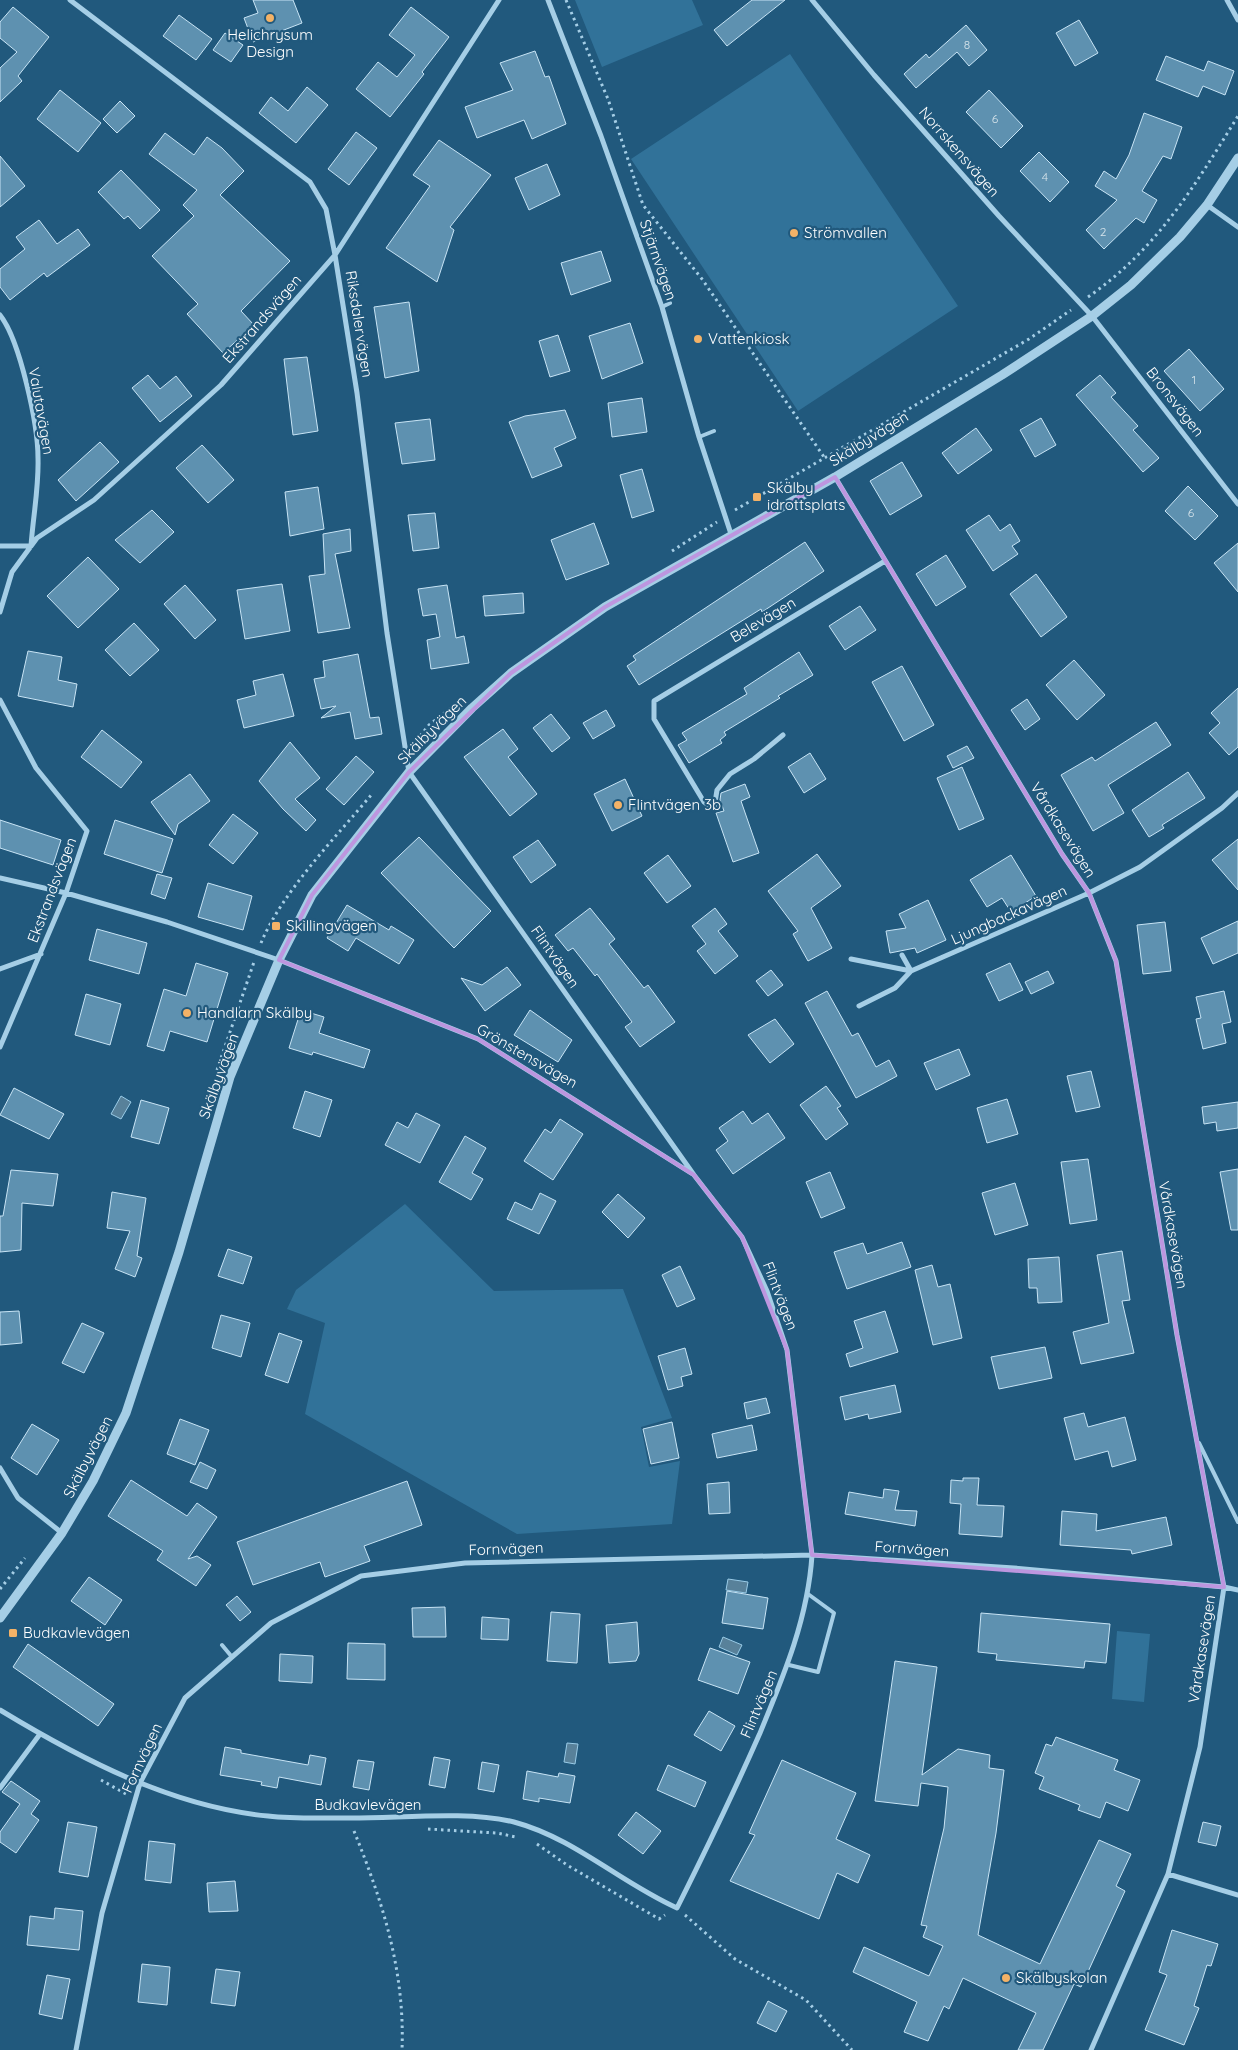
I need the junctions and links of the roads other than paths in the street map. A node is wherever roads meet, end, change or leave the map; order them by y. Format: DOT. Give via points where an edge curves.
graph roads {
  1 [pos="70,0"];
  2 [pos="499,0"];
  3 [pos="548,0"];
  4 [pos="812,0"];
  5 [pos="1226,0"];
  6 [pos="1238,20"];
  7 [pos="1238,158"];
  8 [pos="1207,205"];
  9 [pos="1238,227"];
  10 [pos="336,255"];
  11 [pos="670,303"];
  12 [pos="662,307"];
  13 [pos="0,315"];
  14 [pos="1092,316"];
  15 [pos="714,431"];
  16 [pos="699,437"];
  17 [pos="834,477"];
  18 [pos="1238,504"];
  19 [pos="731,534"];
  20 [pos="0,546"];
  21 [pos="31,546"];
  22 [pos="885,561"];
  23 [pos="0,612"];
  24 [pos="0,700"];
  25 [pos="783,735"];
  26 [pos="409,772"];
  27 [pos="1238,793"];
  28 [pos="0,878"];
  29 [pos="66,893"];
  30 [pos="1089,893"];
  31 [pos="41,954"];
  32 [pos="902,955"];
  33 [pos="851,959"];
  34 [pos="279,960"];
  35 [pos="0,969"];
  36 [pos="911,971"];
  37 [pos="859,1006"];
  38 [pos="0,1047"];
  39 [pos="694,1175"];
  40 [pos="1197,1440"];
  41 [pos="0,1468"];
  42 [pos="1238,1522"];
  43 [pos="62,1533"];
  44 [pos="812,1555"];
  45 [pos="1224,1587"];
  46 [pos="1238,1590"];
  47 [pos="808,1594"];
  48 [pos="0,1618"];
  49 [pos="222,1645"];
  50 [pos="232,1657"];
  51 [pos="789,1665"];
  52 [pos="0,1710"];
  53 [pos="40,1734"];
  54 [pos="140,1783"];
  55 [pos="0,1788"];
  56 [pos="1168,1874"];
  57 [pos="1238,1895"];
  58 [pos="677,1908"];
  59 [pos="76,2050"];
  60 [pos="1091,2050"];
  1 -- 10 [label="street, Riksdalervägen" via="310,182 326,210"];
  2 -- 10 [label="street, Ekstrandsvägen"];
  3 -- 12 [label="street, Stjärnvägen"];
  4 -- 14 [label="street, Norrskensvägen" via="927,134"];
  5 -- 6 [label="street"];
  7 -- 8 [label="street, Skälbyvägen"];
  8 -- 9 [label="street"];
  8 -- 14 [label="street, Skälbyvägen" via="1131,285"];
  10 -- 21 [label="street, Ekstrandsvägen" via="221,385 94,500 37,538"];
  10 -- 26 [label="street, Riksdalervägen"];
  11 -- 12 [label="lane"];
  12 -- 16 [label="street, Stjärnvägen"];
  13 -- 21 [label="street, Valutavägen" via="9,327 26,384 38,458"];
  14 -- 17 [label="street, Skälbyvägen"];
  14 -- 18 [label="street, Bronsvägen"];
  15 -- 16 [label="lane"];
  16 -- 19 [label="street, Stjärnvägen"];
  17 -- 19 [label="street, Skälbyvägen"];
  17 -- 22 [label="street, Vårdkasevägen"];
  19 -- 26 [label="street, Skälbyvägen" via="605,607 511,673"];
  20 -- 21 [label="street"];
  21 -- 23 [label="street, Ekstrandsvägen" via="12,572"];
  22 -- 25 [label="street, Belevägen" via="654,701 654,719 665,740 704,802 714,809 717,790 730,774"];
  22 -- 30 [label="street, Vårdkasevägen" via="1062,854"];
  24 -- 29 [label="street, Ekstrandsvägen" via="36,768 87,831"];
  26 -- 34 [label="street, Skälbyvägen" via="312,895"];
  26 -- 39 [label="street, Flintvägen"];
  27 -- 30 [label="street, Ljungbackavägen" via="1140,867"];
  28 -- 29 [label="street"];
  29 -- 31 [label="street, Ekstrandsvägen"];
  29 -- 34 [label="street" via="167,922"];
  30 -- 36 [label="street, Ljungbackavägen"];
  30 -- 40 [label="street, Vårdkasevägen" via="1116,961"];
  31 -- 35 [label="street"];
  31 -- 38 [label="street, Ekstrandsvägen"];
  32 -- 36 [label="street"];
  33 -- 36 [label="street"];
  34 -- 39 [label="street, Grönstensvägen" via="478,1039"];
  34 -- 43 [label="street, Skälbyvägen" via="230,1077 176,1261 126,1413 93,1481"];
  36 -- 37 [label="street" via="895,988"];
  39 -- 44 [label="street, Flintvägen" via="742,1237 767,1291 787,1350"];
  40 -- 42 [label="lane"];
  40 -- 45 [label="street, Vårdkasevägen"];
  41 -- 43 [label="street" via="18,1498"];
  43 -- 48 [label="street, Skälbyvägen"];
  44 -- 45 [label="street, Fornvägen"];
  44 -- 47 [label="street, Flintvägen"];
  44 -- 50 [label="street, Fornvägen" via="464,1563 361,1576 271,1623"];
  45 -- 46 [label="street, Fornvägen"];
  45 -- 56 [label="street, Vårdkasevägen" via="1200,1747"];
  47 -- 51 [label="street, Flintvägen"];
  47 -- 51 [label="lane" via="834,1613 818,1672"];
  49 -- 50 [label="lane"];
  50 -- 54 [label="street, Fornvägen" via="185,1698"];
  51 -- 58 [label="street, Flintvägen" via="736,1789"];
  52 -- 53 [label="street, Budkavlevägen"];
  53 -- 54 [label="street, Budkavlevägen"];
  53 -- 55 [label="street"];
  54 -- 58 [label="street, Budkavlevägen" via="234,1811 268,1816 358,1819 449,1817 512,1822 556,1838"];
  54 -- 59 [label="street, Fornvägen" via="102,1913"];
  56 -- 57 [label="street"];
  56 -- 60 [label="street, Vårdkasevägen"];
}
